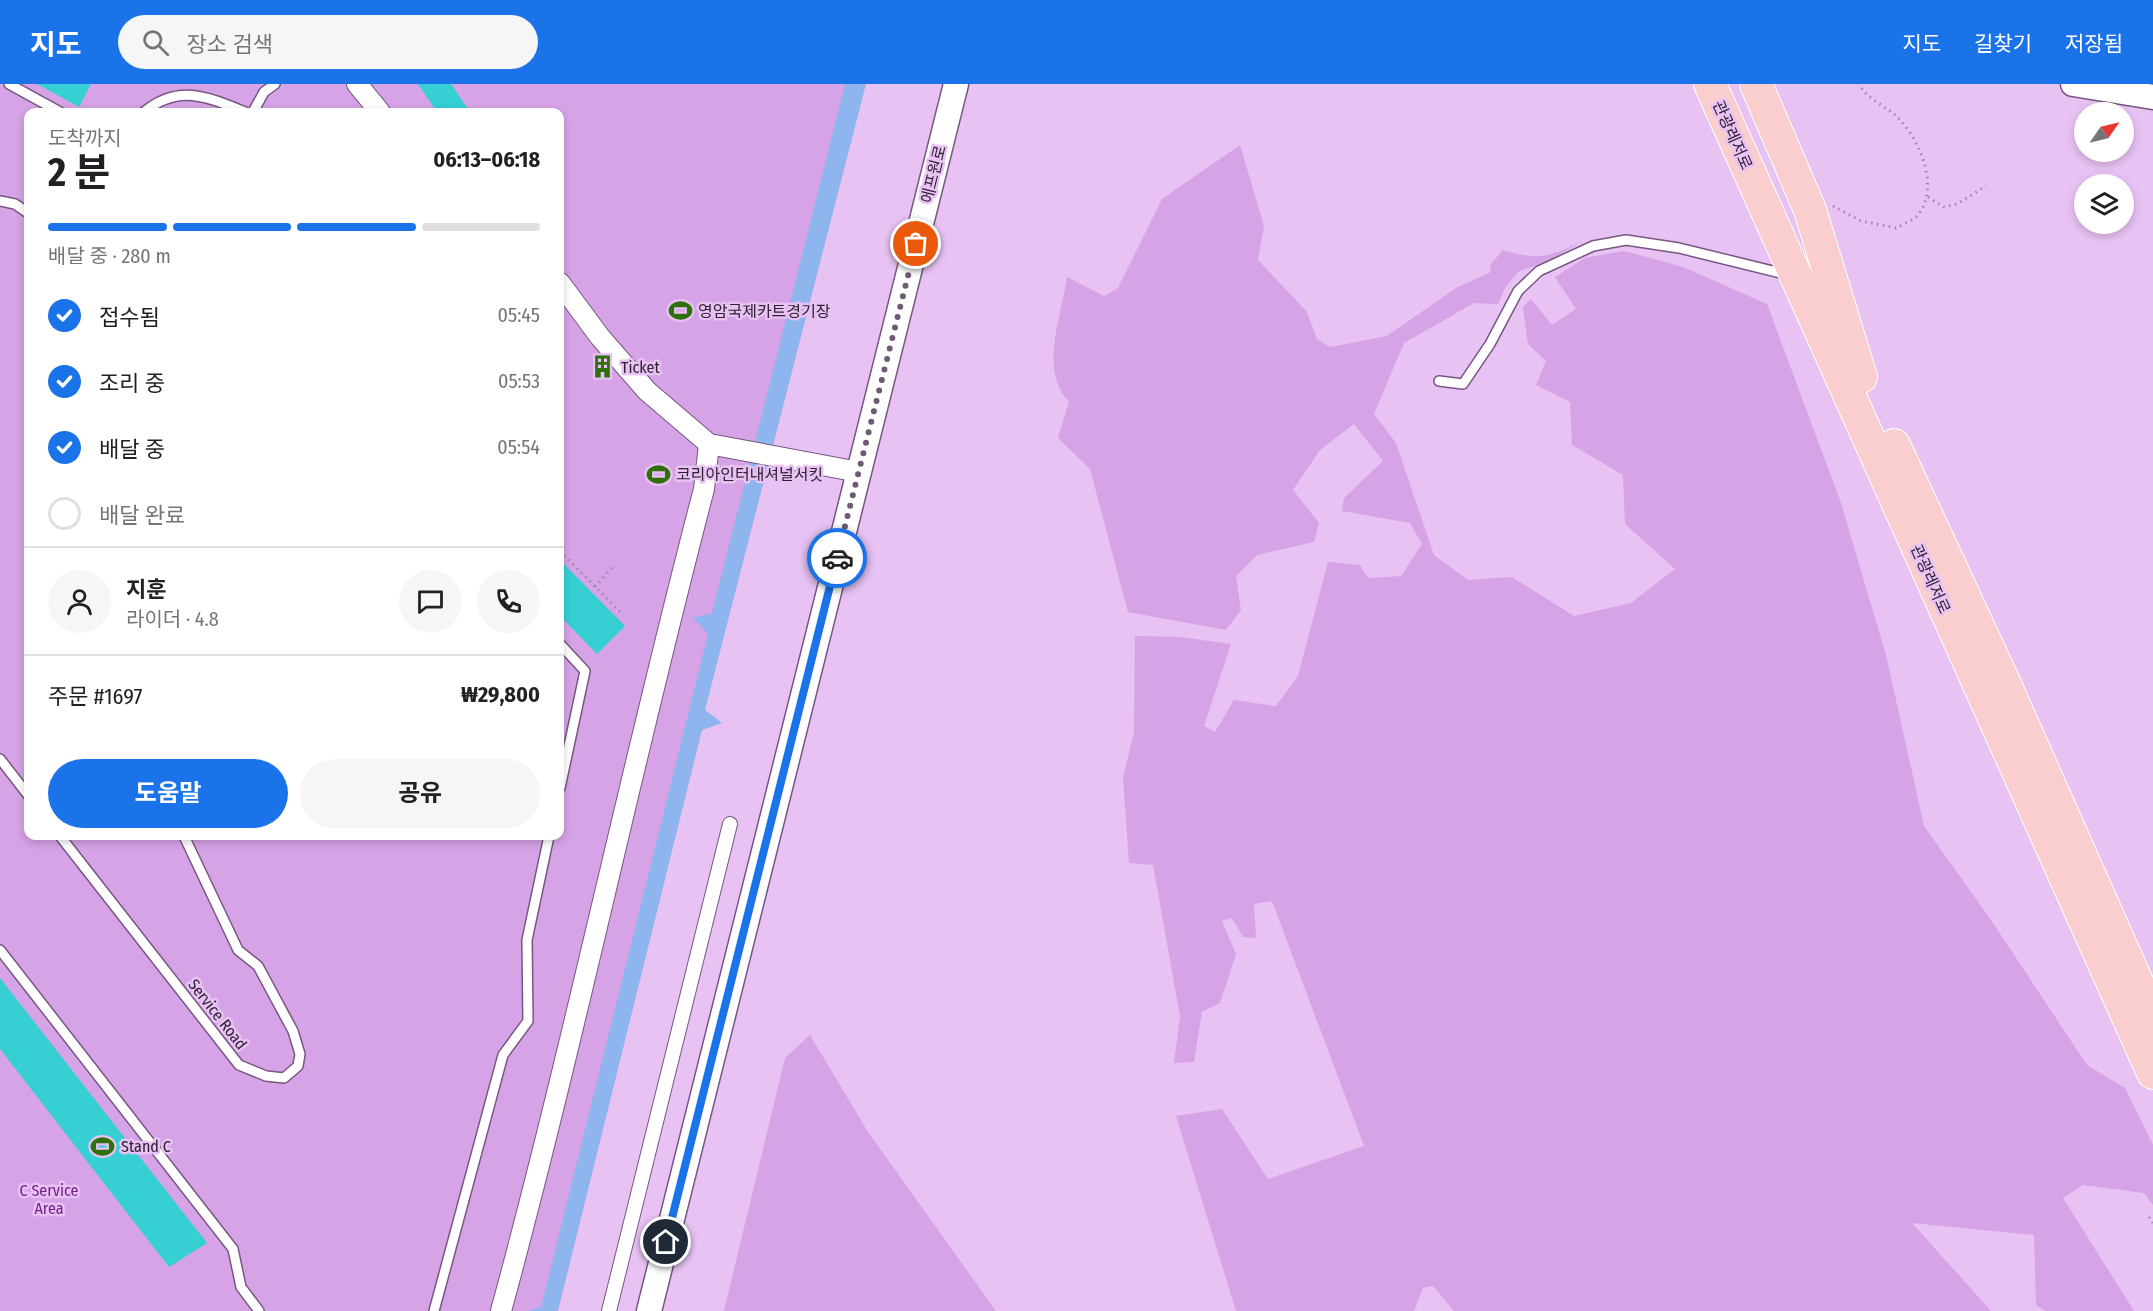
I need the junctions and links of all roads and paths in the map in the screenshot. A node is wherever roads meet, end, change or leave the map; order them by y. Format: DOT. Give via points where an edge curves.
graph roads {
  1 [pos="9,84"];
  2 [pos="275,84"];
  3 [pos="357,84"];
  4 [pos="956,84"];
  5 [pos="1696,84"];
  6 [pos="1710,84"];
  7 [pos="1730,84"];
  8 [pos="1756,84"];
  9 [pos="1782,84"];
  10 [pos="1859,84"];
  11 [pos="2073,84"];
  12 [pos="2153,97"];
  13 [pos="53,108"];
  14 [pos="148,108"];
  15 [pos="235,108"];
  16 [pos="255,108"];
  17 [pos="378,108"];
  18 [pos="1783,146"];
  19 [pos="1756,185"];
  20 [pos="1986,186"];
  21 [pos="1928,197"];
  22 [pos="0,201"];
  23 [pos="1832,206"];
  24 [pos="24,210"];
  25 [pos="1797,278"];
  26 [pos="564,288"];
  27 [pos="1861,378"];
  28 [pos="1439,381"];
  29 [pos="709,444"];
  30 [pos="859,472"];
  31 [pos="564,555"];
  32 [pos="614,566"];
  33 [pos="595,587"];
  34 [pos="621,613"];
  35 [pos="564,648"];
  36 [pos="0,759"];
  37 [pos="564,769"];
  38 [pos="24,790"];
  39 [pos="730,824"];
  40 [pos="63,840"];
  41 [pos="185,840"];
  42 [pos="548,840"];
  43 [pos="0,950"];
  44 [pos="2153,1018"];
  45 [pos="2153,1073"];
  46 [pos="2149,1217"];
  47 [pos="2153,1223"];
  48 [pos="259,1311"];
  49 [pos="434,1311"];
  50 [pos="501,1311"];
  51 [pos="609,1311"];
  52 [pos="649,1311"];
  1 -- 13 [label="lane"];
  2 -- 16 [label="lane" via="264,92"];
  3 -- 17 [label="street"];
  4 -- 30 [label="street, 에프원로"];
  5 -- 19 [label="highway"];
  6 -- 19 [label="highway, 관광레저로"];
  7 -- 27 [label="highway, 관광레저로"];
  8 -- 18 [label="highway"];
  9 -- 18 [label="highway" via="1776,115"];
  10 -- 21 [label="path" via="1863,92 1900,120 1924,158"];
  11 -- 12 [label="street"];
  14 -- 15 [label="lane" via="174,91 191,90"];
  18 -- 27 [label="highway" via="1810,210"];
  19 -- 25 [label="highway, 관광레저로"];
  20 -- 21 [label="path" via="1957,204 1944,207"];
  21 -- 23 [label="path" via="1916,217 1896,228 1861,221"];
  22 -- 24 [label="lane"];
  25 -- 28 [label="lane" via="1679,248 1626,240 1593,246 1539,272 1518,291 1463,384"];
  25 -- 45 [label="highway, 관광레저로"];
  26 -- 29 [label="street" via="647,391"];
  27 -- 44 [label="highway, 관광레저로" via="2004,682"];
  29 -- 30 [label="street"];
  29 -- 50 [label="street" via="704,489 634,764 551,1122"];
  30 -- 52 [label="street, 에프원로"];
  31 -- 33 [label="path"];
  32 -- 33 [label="path"];
  33 -- 34 [label="path"];
  35 -- 37 [label="lane" via="585,671"];
  36 -- 38 [label="lane"];
  39 -- 51 [label="street"];
  40 -- 41 [label="lane, Service Road" via="239,1065 266,1076 284,1078 298,1066 300,1054 293,1031 258,966 238,950"];
  42 -- 49 [label="lane" via="526,940 528,1021 503,1055"];
  43 -- 48 [label="lane" via="233,1249 241,1287"];
  46 -- 47 [label="path"];
}
